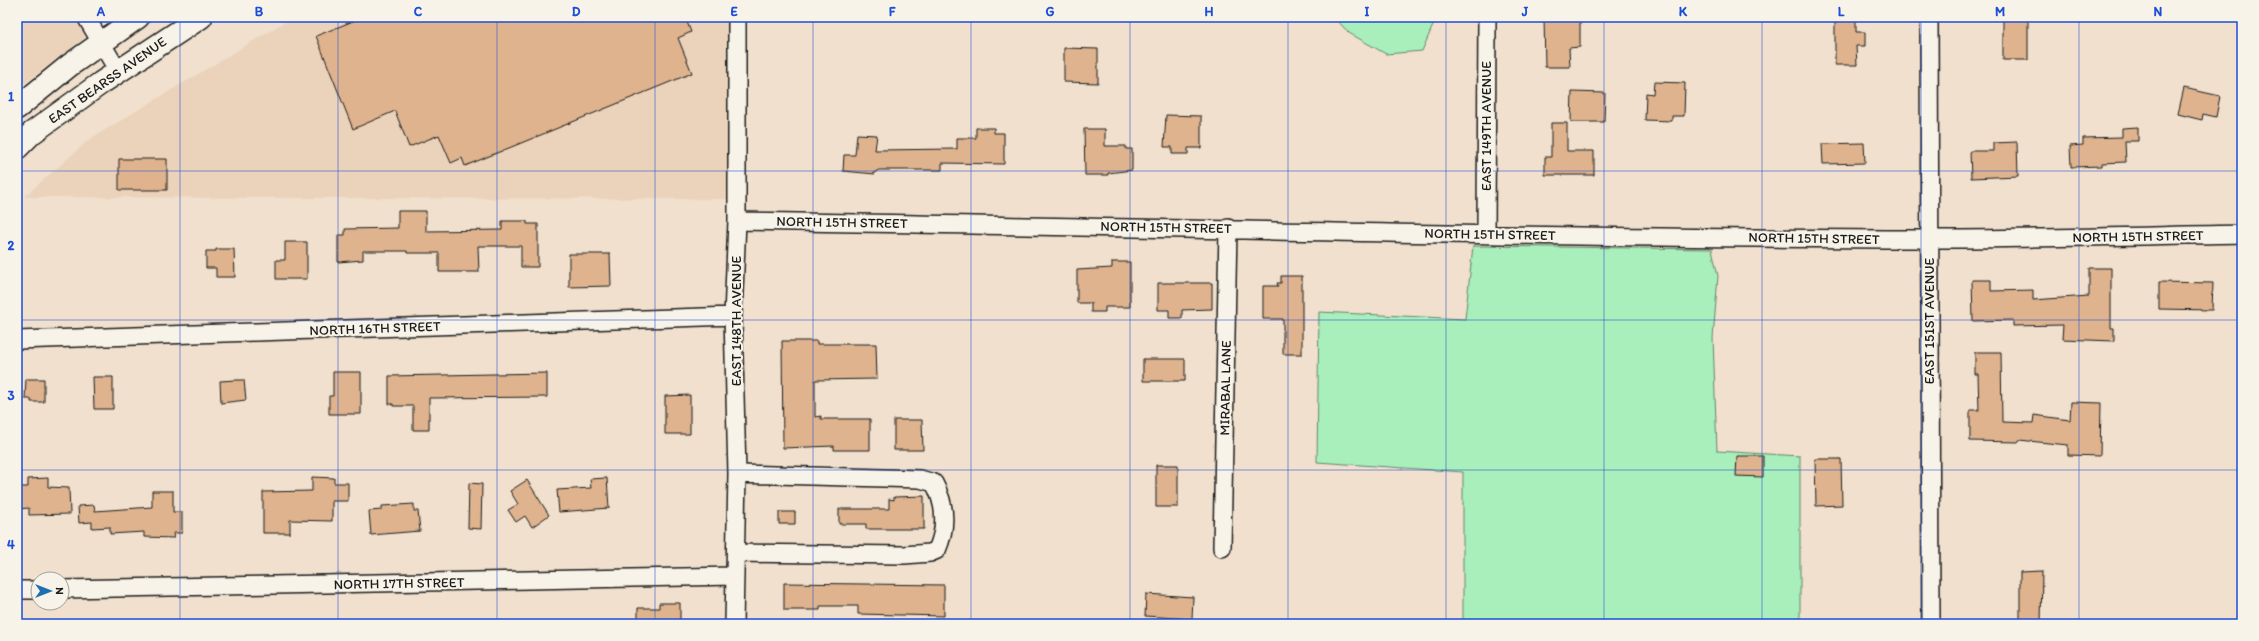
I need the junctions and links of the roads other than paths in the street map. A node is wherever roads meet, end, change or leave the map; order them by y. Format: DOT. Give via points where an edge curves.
graph roads {
  1 [pos="86,17"];
  2 [pos="138,17"];
  3 [pos="201,17"];
  4 [pos="737,17"];
  5 [pos="1487,17"];
  6 [pos="1929,17"];
  7 [pos="100,42"];
  8 [pos="118,71"];
  9 [pos="17,108"];
  10 [pos="17,148"];
  11 [pos="737,221"];
  12 [pos="1228,228"];
  13 [pos="2242,234"];
  14 [pos="1486,235"];
  15 [pos="1928,239"];
  16 [pos="733,316"];
  17 [pos="17,340"];
  18 [pos="737,474"];
  19 [pos="1222,548"];
  20 [pos="736,553"];
  21 [pos="735,576"];
  22 [pos="17,590"];
  23 [pos="30,590"];
  24 [pos="70,590"];
  25 [pos="734,624"];
  26 [pos="1931,624"];
  1 -- 7 [label="street"];
  2 -- 7 [label="main road"];
  3 -- 8 [label="main road, EAST BEARSS AVENUE"];
  4 -- 11 [label="street, EAST 148TH AVENUE"];
  5 -- 14 [label="street, EAST 149TH AVENUE"];
  6 -- 15 [label="street, EAST 151ST AVENUE"];
  7 -- 8 [label="street"];
  7 -- 9 [label="main road"];
  8 -- 10 [label="main road, EAST BEARSS AVENUE" via="32,133"];
  11 -- 12 [label="street, NORTH 15TH STREET"];
  11 -- 16 [label="street, EAST 148TH AVENUE"];
  12 -- 14 [label="street, NORTH 15TH STREET"];
  12 -- 19 [label="street, MIRABAL LANE"];
  13 -- 15 [label="street, NORTH 15TH STREET"];
  14 -- 15 [label="street, NORTH 15TH STREET"];
  15 -- 26 [label="street, EAST 151ST AVENUE"];
  16 -- 17 [label="street, NORTH 16TH STREET"];
  16 -- 18 [label="street, EAST 148TH AVENUE"];
  18 -- 20 [label="street, EAST 148TH AVENUE"];
  18 -- 20 [label="street" via="920,478 934,483 940,494 944,534 937,550 930,553"];
  20 -- 21 [label="street, EAST 148TH AVENUE"];
  21 -- 24 [label="street, NORTH 17TH STREET"];
  21 -- 25 [label="street, EAST 148TH AVENUE"];
  22 -- 23 [label="street"];
}
